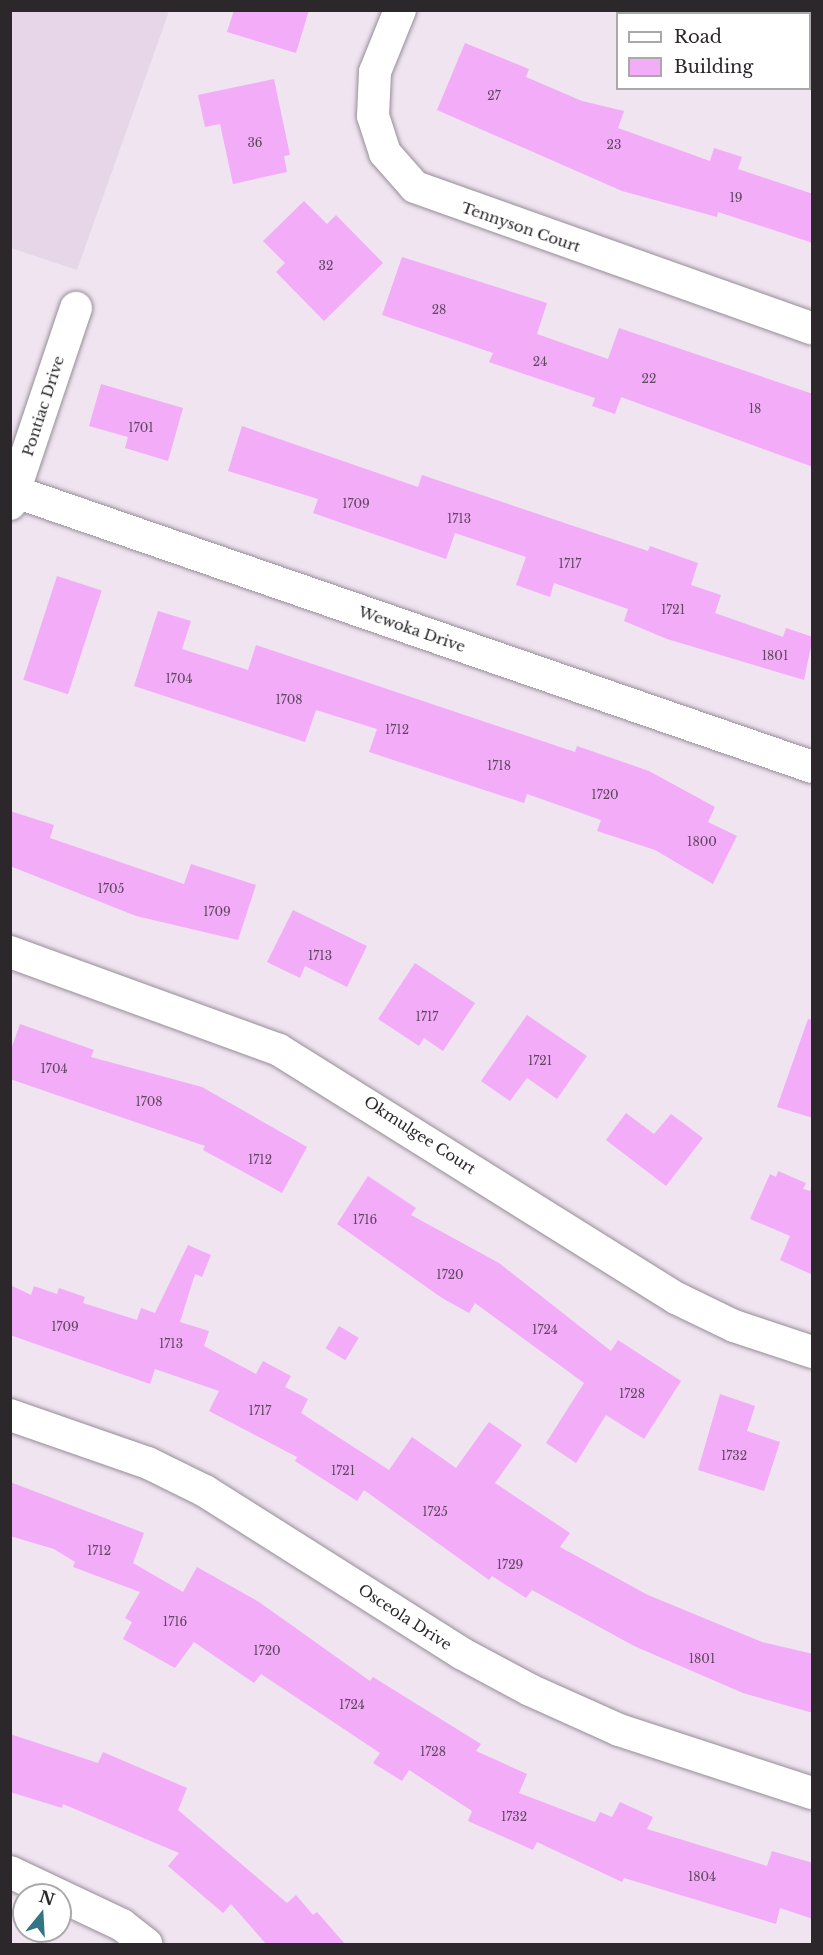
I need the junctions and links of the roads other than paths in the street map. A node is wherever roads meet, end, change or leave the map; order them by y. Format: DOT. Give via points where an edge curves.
graph roads {
  1 [pos="400,10"];
  2 [pos="76,308"];
  3 [pos="813,328"];
  4 [pos="12,495"];
  5 [pos="813,767"];
  6 [pos="10,952"];
  7 [pos="813,1352"];
  8 [pos="10,1415"];
  9 [pos="813,1793"];
  10 [pos="10,1872"];
  11 [pos="146,1944"];
  1 -- 3 [label="street, Tennyson Court" via="375,72 373,116 384,153 415,187"];
  2 -- 4 [label="street, Pontiac Drive"];
  4 -- 5 [label="street, Wewoka Drive"];
  6 -- 7 [label="street, Okmulgee Court" via="279,1050 676,1299 734,1326"];
  8 -- 9 [label="street, Osceola Drive" via="148,1463 204,1491 461,1653 530,1689 619,1730"];
  10 -- 11 [label="street" via="122,1925"];
}
